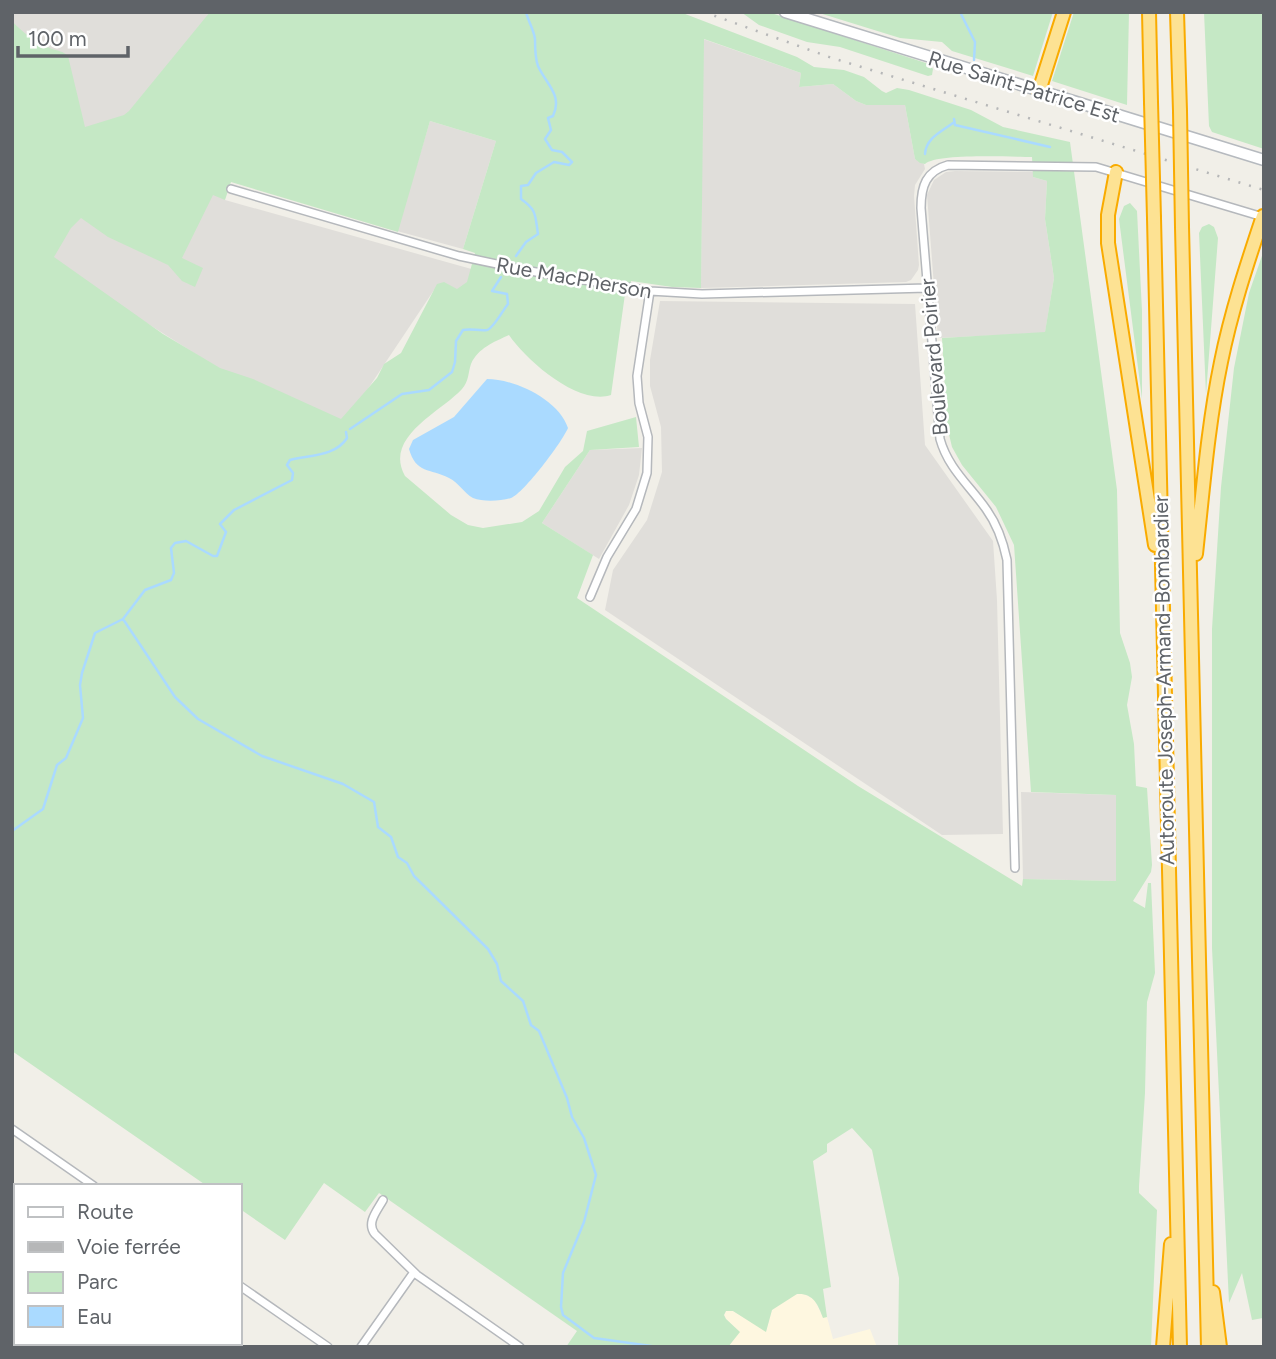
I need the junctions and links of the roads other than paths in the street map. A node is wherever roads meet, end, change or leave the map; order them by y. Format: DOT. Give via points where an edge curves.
graph roads {
  1 [pos="785,12"];
  2 [pos="1065,12"];
  3 [pos="1149,12"];
  4 [pos="1177,12"];
  5 [pos="1039,91"];
  6 [pos="1264,160"];
  7 [pos="1116,172"];
  8 [pos="231,190"];
  9 [pos="1263,216"];
  10 [pos="927,288"];
  11 [pos="650,291"];
  12 [pos="1162,583"];
  13 [pos="590,597"];
  14 [pos="1190,603"];
  15 [pos="1015,867"];
  16 [pos="12,1129"];
  17 [pos="91,1184"];
  18 [pos="1176,1198"];
  19 [pos="383,1200"];
  20 [pos="1205,1236"];
  21 [pos="414,1272"];
  22 [pos="242,1287"];
  23 [pos="328,1347"];
  24 [pos="362,1347"];
  25 [pos="520,1347"];
  26 [pos="1163,1347"];
  27 [pos="1180,1347"];
  28 [pos="1208,1347"];
  29 [pos="1220,1347"];
  1 -- 5 [label="street, Rue Saint-Patrice Est"];
  2 -- 5 [label="highway"];
  3 -- 12 [label="highway, Autoroute Joseph-Armand-Bombardier, bridge"];
  4 -- 14 [label="highway, Autoroute Joseph-Armand-Bombardier, bridge"];
  5 -- 6 [label="street, Rue Saint-Patrice Est"];
  7 -- 9 [label="street, Boulevard Poirier"];
  7 -- 10 [label="street, Boulevard Poirier" via="1082,165 954,164 937,169 921,192"];
  7 -- 12 [label="highway" via="1108,215 1110,254"];
  8 -- 11 [label="street, Rue MacPherson" via="459,256"];
  9 -- 14 [label="highway" via="1221,363"];
  10 -- 11 [label="street, Rue MacPherson" via="702,295"];
  10 -- 15 [label="street, Boulevard Poirier" via="941,444 955,472 993,520 1007,560"];
  11 -- 13 [label="street" via="637,376 648,437 647,473 636,509 607,556"];
  12 -- 18 [label="highway, Autoroute Joseph-Armand-Bombardier"];
  14 -- 20 [label="highway, Autoroute Joseph-Armand-Bombardier"];
  16 -- 17 [label="street"];
  18 -- 26 [label="highway"];
  18 -- 27 [label="highway, Autoroute Joseph-Armand-Bombardier"];
  19 -- 21 [label="street" via="371,1221 372,1230"];
  20 -- 28 [label="highway, Autoroute Joseph-Armand-Bombardier"];
  20 -- 29 [label="highway"];
  21 -- 24 [label="street"];
  21 -- 25 [label="street"];
  22 -- 23 [label="street"];
}
